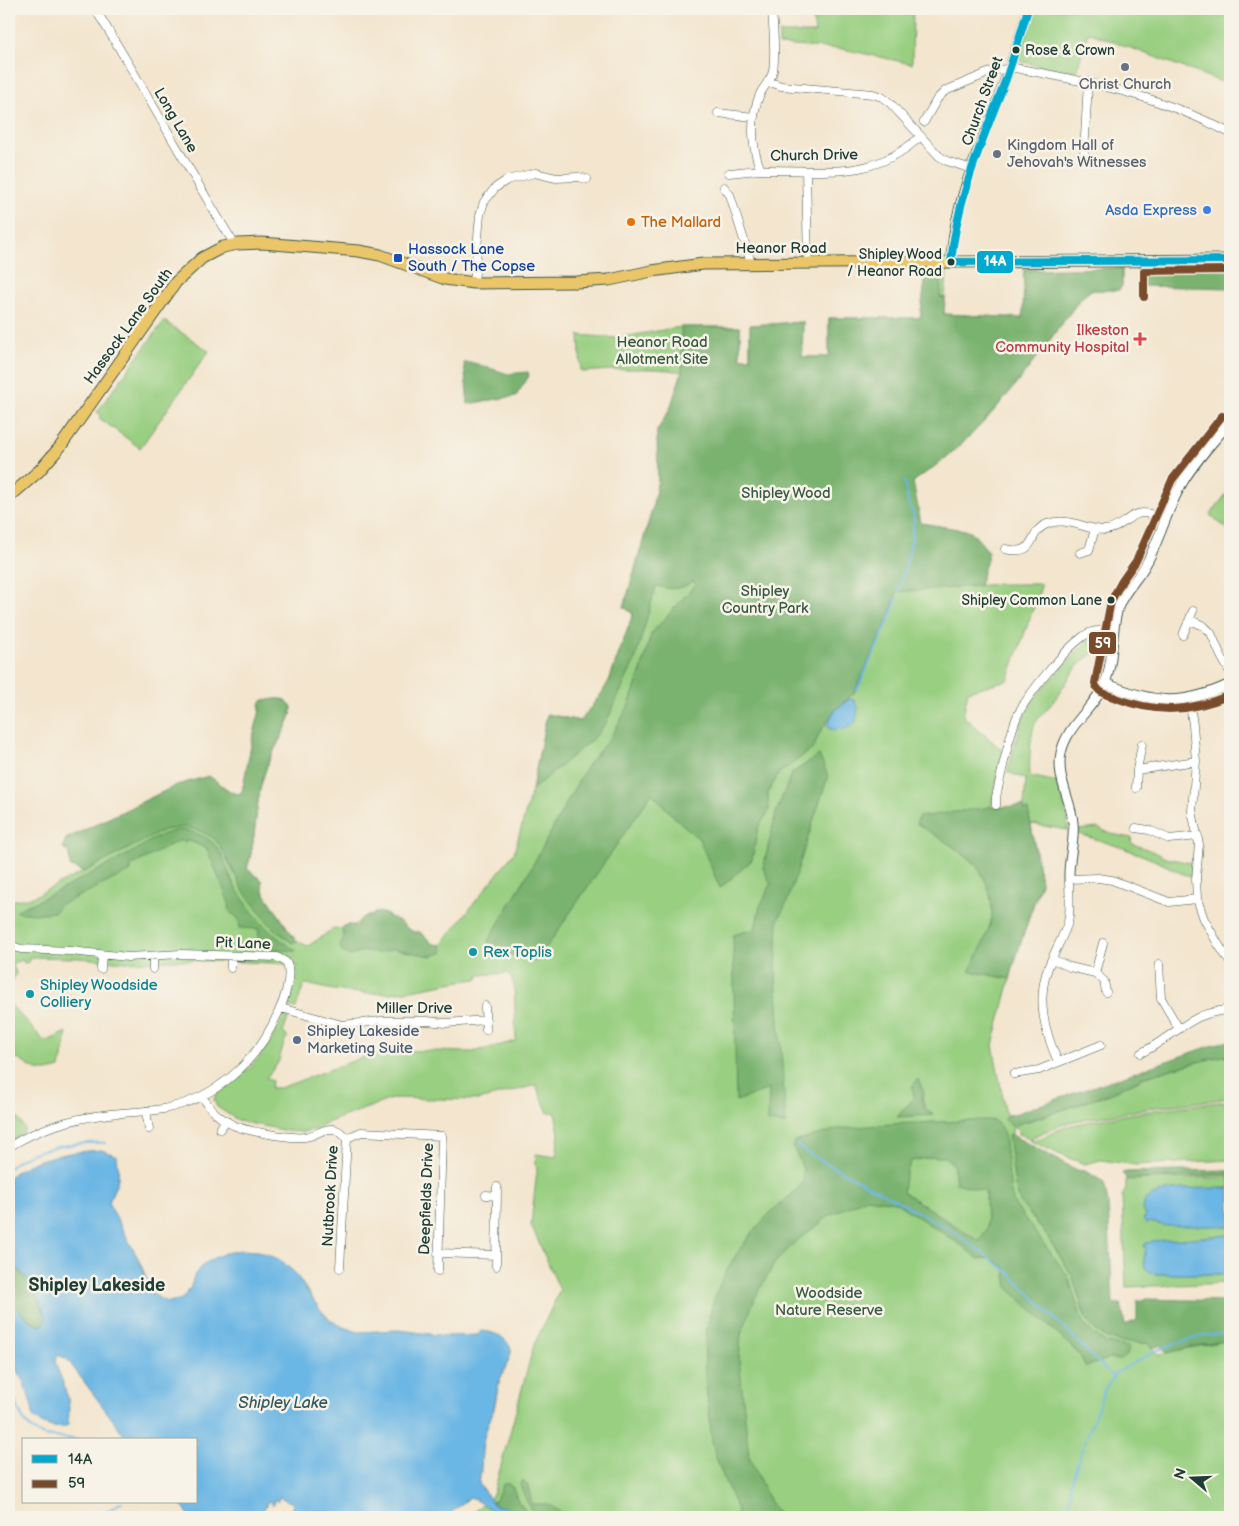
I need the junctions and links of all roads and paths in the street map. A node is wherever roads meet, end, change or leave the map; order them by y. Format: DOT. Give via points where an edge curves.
graph roads {
  1 [pos="95,9"];
  2 [pos="772,9"];
  3 [pos="1028,9"];
  4 [pos="1009,68"];
  5 [pos="768,81"];
  6 [pos="1088,82"];
  7 [pos="718,113"];
  8 [pos="754,117"];
  9 [pos="924,122"];
  10 [pos="1230,133"];
  11 [pos="921,136"];
  12 [pos="1084,155"];
  13 [pos="574,168"];
  14 [pos="972,169"];
  15 [pos="761,170"];
  16 [pos="806,171"];
  17 [pos="729,173"];
  18 [pos="574,177"];
  19 [pos="587,179"];
  20 [pos="724,187"];
  21 [pos="235,245"];
  22 [pos="1230,260"];
  23 [pos="951,262"];
  24 [pos="751,263"];
  25 [pos="808,263"];
  26 [pos="479,284"];
  27 [pos="1230,422"];
  28 [pos="9,497"];
  29 [pos="1166,519"];
  30 [pos="1095,529"];
  31 [pos="1005,548"];
  32 [pos="1080,553"];
  33 [pos="1192,611"];
  34 [pos="1190,620"];
  35 [pos="1114,631"];
  36 [pos="1183,635"];
  37 [pos="1230,672"];
  38 [pos="1105,683"];
  39 [pos="1230,684"];
  40 [pos="1189,698"];
  41 [pos="1142,744"];
  42 [pos="1196,761"];
  43 [pos="1137,770"];
  44 [pos="1136,788"];
  45 [pos="996,806"];
  46 [pos="1136,828"];
  47 [pos="1198,836"];
  48 [pos="1068,879"];
  49 [pos="1197,899"];
  50 [pos="1103,943"];
  51 [pos="9,945"];
  52 [pos="102,955"];
  53 [pos="231,956"];
  54 [pos="153,957"];
  55 [pos="1052,959"];
  56 [pos="1230,962"];
  57 [pos="1159,964"];
  58 [pos="231,968"];
  59 [pos="101,969"];
  60 [pos="153,969"];
  61 [pos="1095,973"];
  62 [pos="1106,992"];
  63 [pos="484,1006"];
  64 [pos="281,1008"];
  65 [pos="1230,1009"];
  66 [pos="486,1020"];
  67 [pos="342,1024"];
  68 [pos="1179,1029"];
  69 [pos="486,1030"];
  70 [pos="341,1033"];
  71 [pos="1101,1045"];
  72 [pos="1154,1047"];
  73 [pos="1141,1053"];
  74 [pos="1158,1055"];
  75 [pos="1058,1062"];
  76 [pos="1014,1074"];
  77 [pos="202,1096"];
  78 [pos="146,1111"];
  79 [pos="226,1120"];
  80 [pos="149,1129"];
  81 [pos="220,1129"];
  82 [pos="347,1138"];
  83 [pos="9,1147"];
  84 [pos="486,1195"];
  85 [pos="438,1253"];
  86 [pos="496,1254"];
  87 [pos="496,1266"];
  88 [pos="340,1268"];
  89 [pos="438,1271"];
  1 -- 21 [label="street, Long Lane"];
  2 -- 5 [label="street" via="773,66"];
  3 -- 4 [label="street, Church Street"];
  4 -- 6 [label="street"];
  4 -- 9 [label="street" via="995,70 945,90"];
  4 -- 14 [label="street, Church Street"];
  5 -- 8 [label="street" via="760,94"];
  5 -- 11 [label="street" via="781,86 879,96 890,103"];
  6 -- 10 [label="street" via="1178,108"];
  6 -- 12 [label="street"];
  7 -- 8 [label="street"];
  8 -- 15 [label="street" via="756,155"];
  11 -- 14 [label="street" via="944,160"];
  11 -- 16 [label="street, Church Drive" via="894,156 872,166"];
  13 -- 18 [label="street"];
  14 -- 23 [label="street, Church Street" via="959,214"];
  15 -- 16 [label="street, Church Drive"];
  15 -- 17 [label="street, Church Drive"];
  16 -- 25 [label="street"];
  18 -- 19 [label="street"];
  18 -- 26 [label="street" via="528,174 492,190 480,215"];
  20 -- 24 [label="street" via="730,195"];
  21 -- 26 [label="main road, Hassock Lane South" via="281,244 360,251 445,279"];
  21 -- 28 [label="main road, Hassock Lane South" via="206,256 176,282 64,442 39,471"];
  22 -- 23 [label="main road, Heanor Road"];
  23 -- 25 [label="main road, Heanor Road"];
  24 -- 25 [label="main road, Heanor Road"];
  24 -- 26 [label="main road, Heanor Road" via="680,266 584,282"];
  27 -- 29 [label="street" via="1185,479"];
  29 -- 30 [label="street" via="1141,513 1114,528"];
  29 -- 35 [label="street" via="1145,566 1120,604"];
  30 -- 31 [label="street" via="1070,522 1047,524 1020,555"];
  30 -- 32 [label="street" via="1089,550"];
  33 -- 34 [label="street"];
  34 -- 36 [label="street"];
  34 -- 37 [label="street" via="1211,633"];
  35 -- 38 [label="street"];
  35 -- 45 [label="street" via="1096,630 1084,636 1028,698 1016,719"];
  38 -- 40 [label="street" via="1150,699"];
  38 -- 48 [label="street" via="1094,703 1070,730 1061,752 1060,775 1073,825"];
  39 -- 40 [label="street"];
  40 -- 42 [label="street"];
  41 -- 43 [label="street"];
  42 -- 43 [label="street"];
  42 -- 47 [label="street" via="1192,802"];
  43 -- 44 [label="street"];
  46 -- 47 [label="street" via="1169,839"];
  47 -- 49 [label="street"];
  48 -- 49 [label="street" via="1112,880 1169,902"];
  48 -- 55 [label="street" via="1068,921"];
  49 -- 56 [label="street" via="1204,920"];
  50 -- 61 [label="street"];
  51 -- 52 [label="street, Pit Lane" via="21,950"];
  52 -- 54 [label="street, Pit Lane"];
  52 -- 59 [label="street"];
  53 -- 54 [label="street, Pit Lane" via="178,954"];
  53 -- 58 [label="street"];
  53 -- 64 [label="street, Pit Lane" via="277,957 286,962 288,977"];
  54 -- 60 [label="street"];
  55 -- 61 [label="street"];
  55 -- 75 [label="street" via="1044,982 1042,1007 1046,1034"];
  57 -- 68 [label="street" via="1161,998"];
  61 -- 62 [label="street" via="1104,982"];
  63 -- 66 [label="street"];
  64 -- 67 [label="street, Miller Drive"];
  64 -- 77 [label="street, Pit Lane" via="251,1058 232,1076"];
  65 -- 68 [label="street" via="1205,1014"];
  66 -- 67 [label="street, Miller Drive"];
  66 -- 69 [label="street"];
  67 -- 70 [label="street"];
  68 -- 72 [label="street"];
  71 -- 75 [label="street" via="1084,1056"];
  72 -- 73 [label="street"];
  72 -- 74 [label="street"];
  75 -- 76 [label="street" via="1039,1070 1028,1068"];
  77 -- 78 [label="street, Pit Lane" via="168,1108"];
  77 -- 79 [label="street, Nutbrook Drive" via="210,1108"];
  78 -- 80 [label="street"];
  78 -- 83 [label="street, Pit Lane" via="78,1120 34,1134"];
  79 -- 81 [label="street"];
  79 -- 82 [label="street, Nutbrook Drive" via="239,1127 286,1137 305,1137 332,1129"];
  82 -- 85 [label="street, Deepfields Drive" via="362,1132 442,1136"];
  82 -- 88 [label="street, Nutbrook Drive"];
  84 -- 86 [label="street" via="497,1191"];
  85 -- 86 [label="street"];
  85 -- 89 [label="street, Deepfields Drive"];
  86 -- 87 [label="street"];
}
